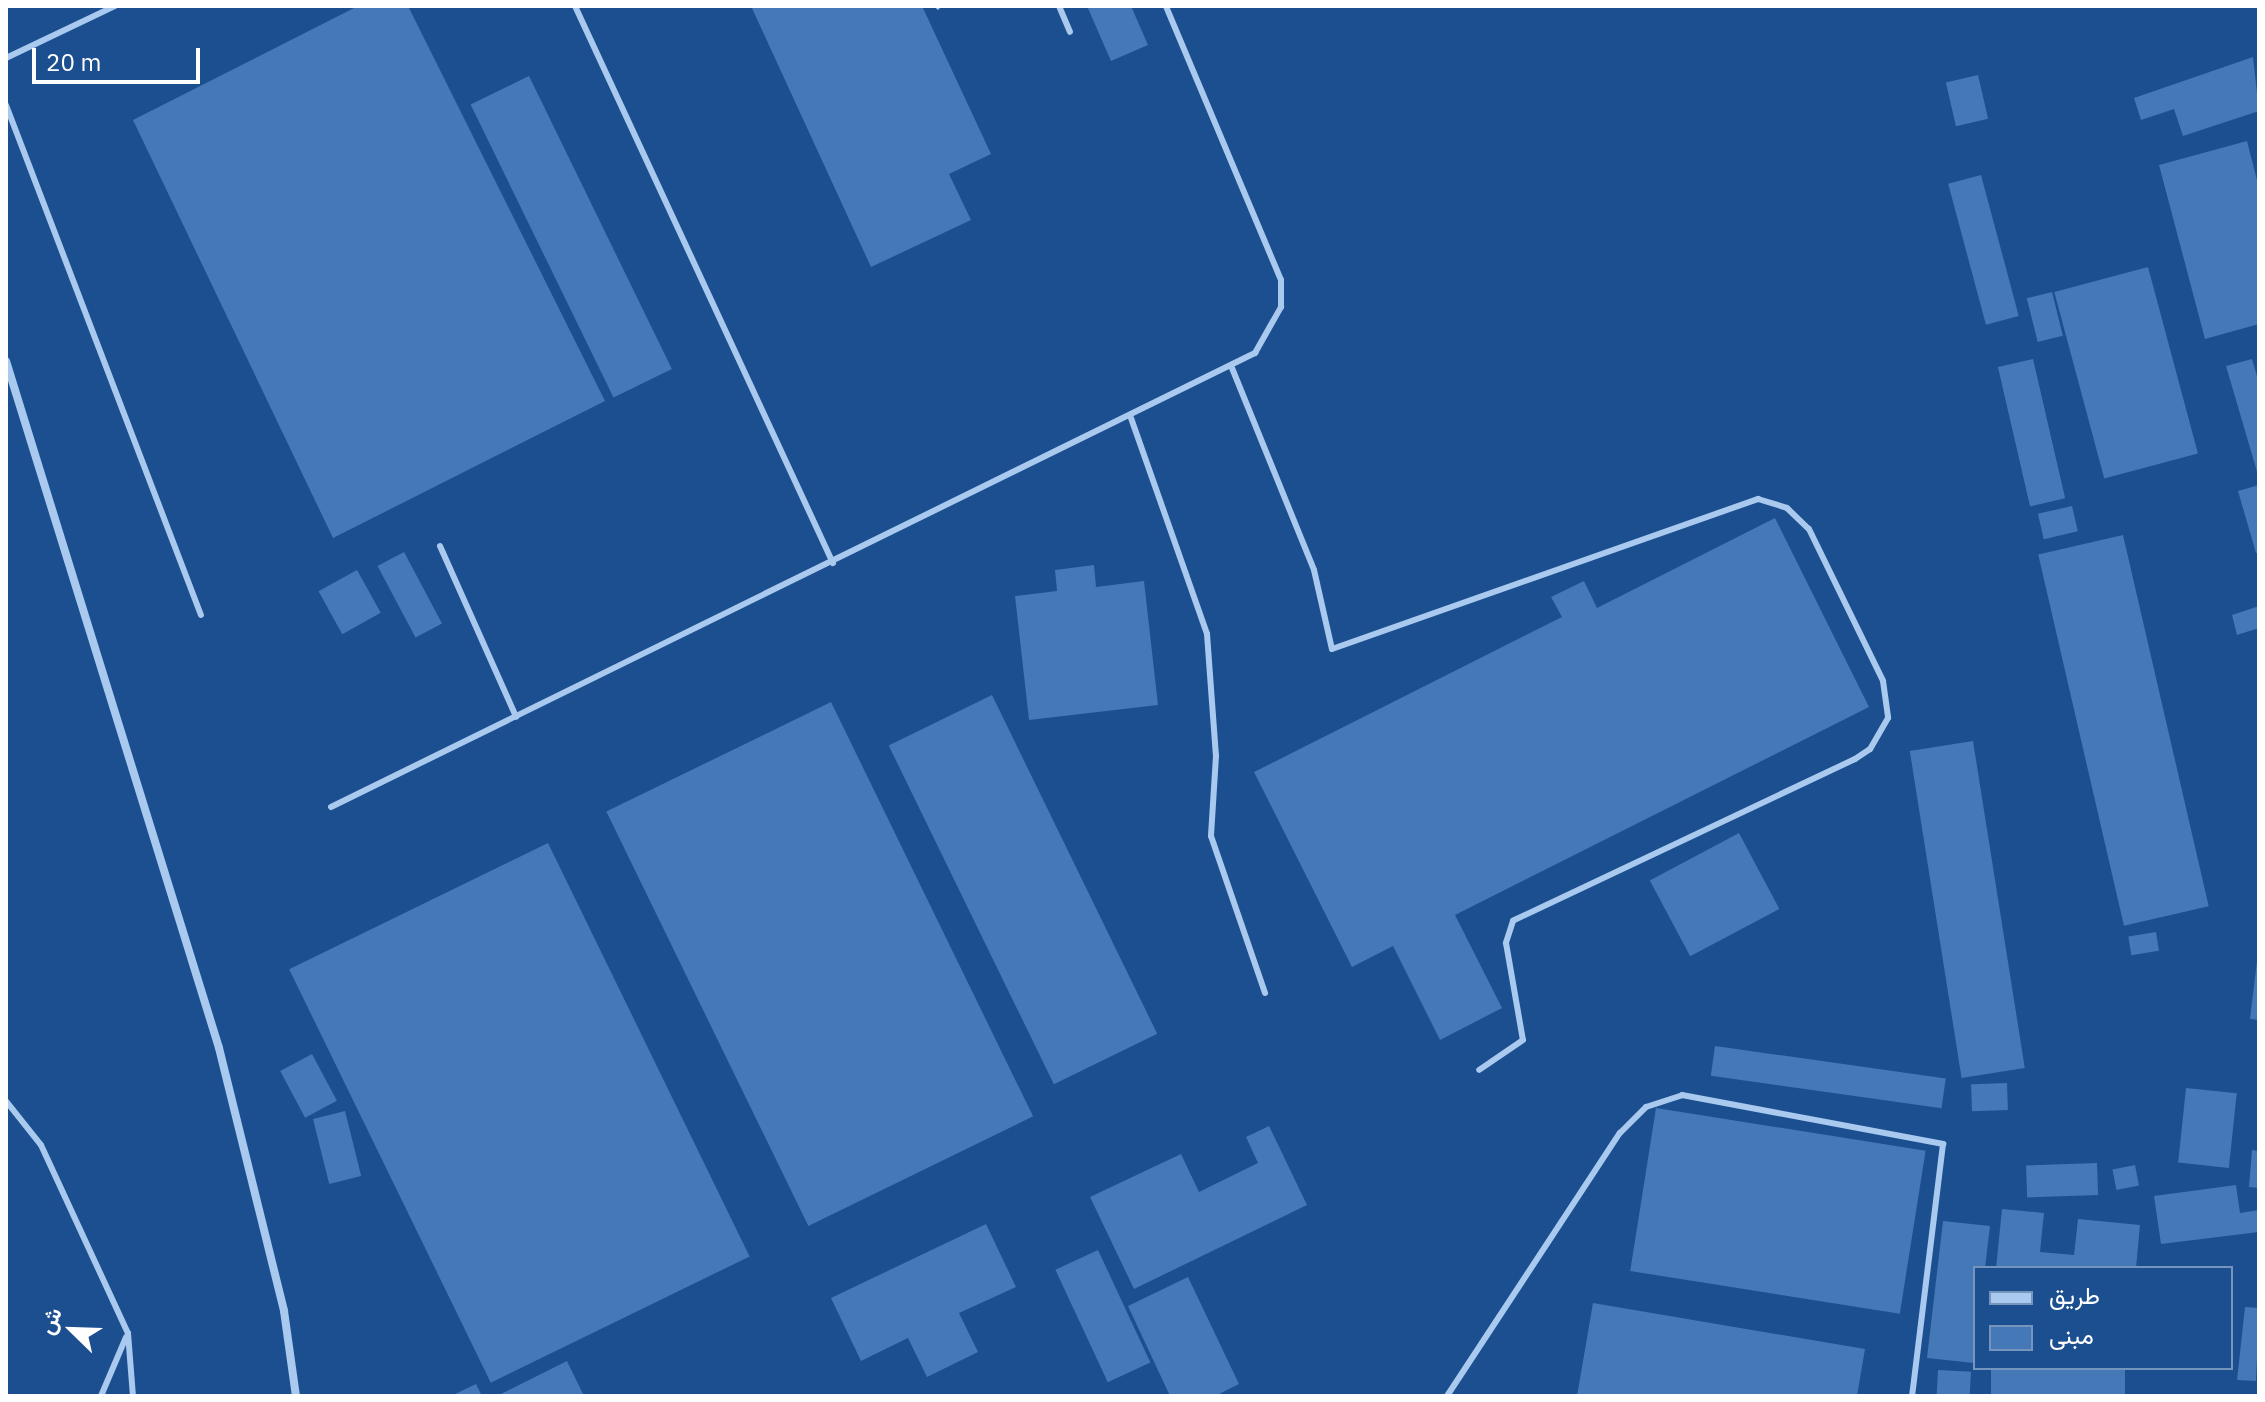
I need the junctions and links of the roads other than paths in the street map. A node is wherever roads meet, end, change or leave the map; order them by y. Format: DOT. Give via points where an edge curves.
graph roads {
  1 [pos="115,6"];
  2 [pos="575,6"];
  3 [pos="1059,6"];
  4 [pos="1166,6"];
  5 [pos="1070,32"];
  6 [pos="6,58"];
  7 [pos="6,105"];
  8 [pos="6,361"];
  9 [pos="1232,368"];
  10 [pos="1131,418"];
  11 [pos="440,546"];
  12 [pos="833,563"];
  13 [pos="201,615"];
  14 [pos="516,717"];
  15 [pos="331,807"];
  16 [pos="1265,993"];
  17 [pos="1479,1070"];
  18 [pos="6,1101"];
  19 [pos="128,1333"];
  20 [pos="101,1396"];
  21 [pos="133,1396"];
  22 [pos="296,1396"];
  23 [pos="1447,1396"];
  24 [pos="1912,1396"];
  1 -- 6 [label="lane"];
  2 -- 12 [label="lane"];
  3 -- 5 [label="lane"];
  4 -- 9 [label="lane" via="1281,280 1271,332"];
  7 -- 13 [label="lane"];
  8 -- 22 [label="street" via="219,1048 284,1311"];
  9 -- 10 [label="lane"];
  9 -- 17 [label="lane" via="1314,570 1332,649 1758,499 1787,508 1809,529 1883,681 1885,726 1855,759 1513,921 1506,943 1523,1040"];
  10 -- 12 [label="lane"];
  10 -- 16 [label="lane" via="1207,634 1216,756 1211,836"];
  11 -- 14 [label="lane"];
  12 -- 14 [label="lane"];
  14 -- 15 [label="lane"];
  18 -- 19 [label="lane" via="41,1145"];
  19 -- 20 [label="lane"];
  19 -- 21 [label="lane"];
  23 -- 24 [label="lane" via="1620,1133 1646,1107 1682,1095 1943,1144"];
}
